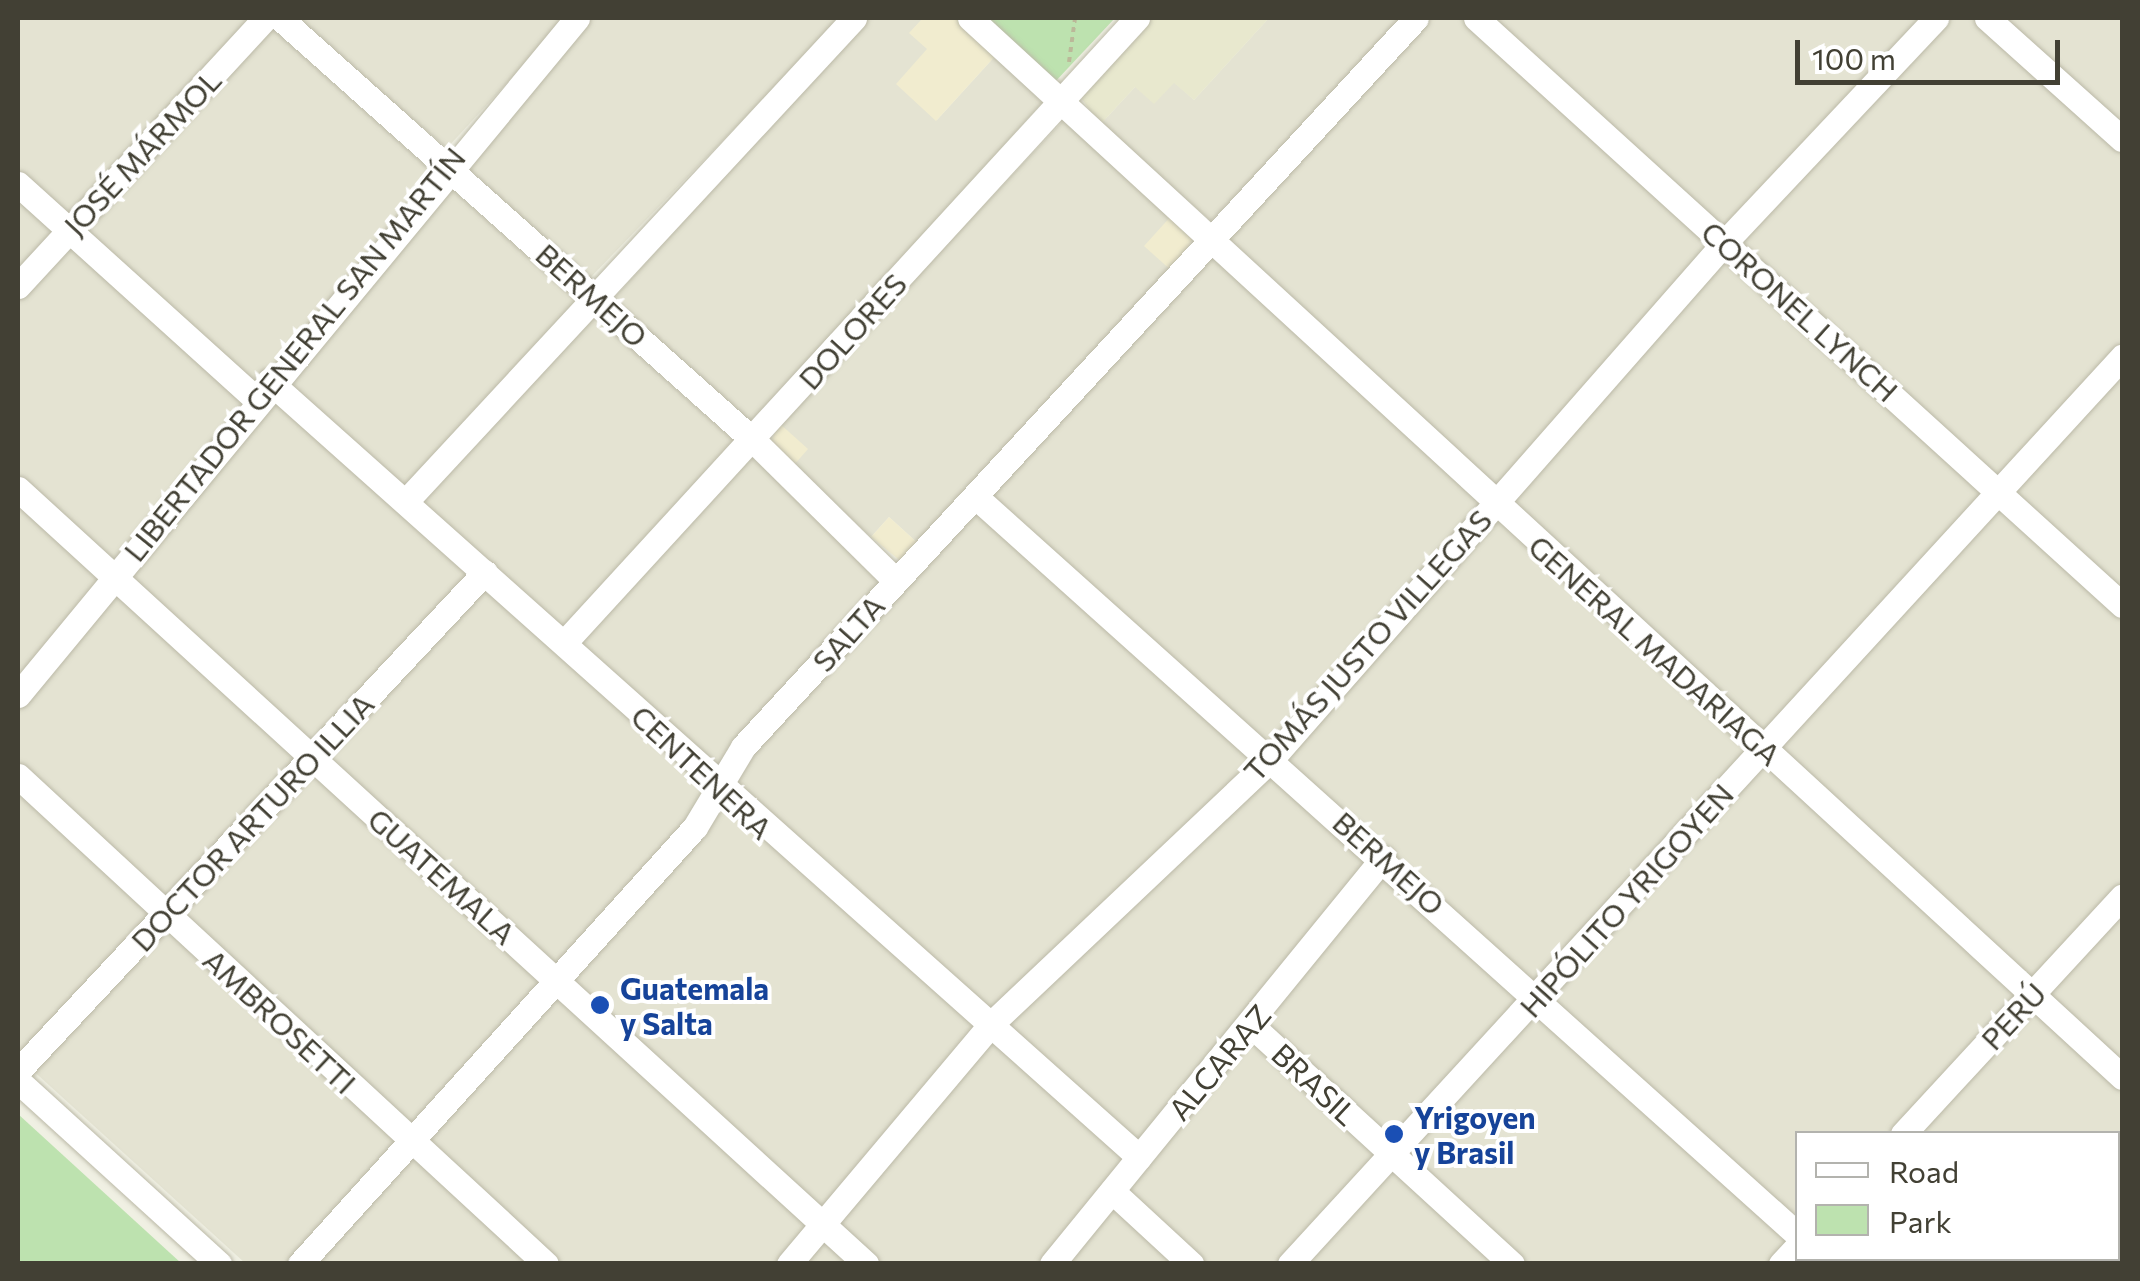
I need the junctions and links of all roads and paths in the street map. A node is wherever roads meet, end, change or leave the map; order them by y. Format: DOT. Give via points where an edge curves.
graph roads {
  1 [pos="266,18"];
  2 [pos="280,18"];
  3 [pos="577,18"];
  4 [pos="854,18"];
  5 [pos="970,18"];
  6 [pos="1029,18"];
  7 [pos="1050,18"];
  8 [pos="1138,18"];
  9 [pos="1416,18"];
  10 [pos="1476,18"];
  11 [pos="1936,18"];
  12 [pos="1987,18"];
  13 [pos="1063,100"];
  14 [pos="2122,139"];
  15 [pos="449,165"];
  16 [pos="18,184"];
  17 [pos="70,230"];
  18 [pos="1216,241"];
  19 [pos="1724,242"];
  20 [pos="18,286"];
  21 [pos="596,299"];
  22 [pos="2122,357"];
  23 [pos="262,390"];
  24 [pos="753,440"];
  25 [pos="18,489"];
  26 [pos="1998,492"];
  27 [pos="976,496"];
  28 [pos="408,499"];
  29 [pos="1492,504"];
  30 [pos="485,572"];
  31 [pos="113,574"];
  32 [pos="895,580"];
  33 [pos="2122,606"];
  34 [pos="564,643"];
  35 [pos="18,695"];
  36 [pos="1763,747"];
  37 [pos="1273,757"];
  38 [pos="312,758"];
  39 [pos="18,776"];
  40 [pos="718,790"];
  41 [pos="1384,858"];
  42 [pos="2122,897"];
  43 [pos="165,915"];
  44 [pos="559,982"];
  45 [pos="2033,995"];
  46 [pos="1539,999"];
  47 [pos="990,1025"];
  48 [pos="1251,1025"];
  49 [pos="18,1072"];
  50 [pos="2122,1078"];
  51 [pos="18,1081"];
  52 [pos="1906,1131"];
  53 [pos="412,1143"];
  54 [pos="1390,1153"];
  55 [pos="1140,1157"];
  56 [pos="1112,1192"];
  57 [pos="822,1224"];
  58 [pos="1795,1232"];
  59 [pos="219,1264"];
  60 [pos="300,1264"];
  61 [pos="546,1264"];
  62 [pos="789,1264"];
  63 [pos="866,1264"];
  64 [pos="1052,1264"];
  65 [pos="1190,1264"];
  66 [pos="1290,1264"];
  67 [pos="1512,1264"];
  1 -- 17 [label="street, JOSÉ MÁRMOL"];
  2 -- 15 [label="street, BERMEJO"];
  3 -- 15 [label="street, LIBERTADOR GENERAL SAN MARTÍN"];
  4 -- 21 [label="street"];
  5 -- 13 [label="street, GENERAL MADARIAGA"];
  6 -- 7 [label="path"];
  8 -- 13 [label="street, DOLORES"];
  9 -- 18 [label="street, SALTA"];
  10 -- 19 [label="street, CORONEL LYNCH"];
  11 -- 19 [label="street, TOMÁS JUSTO VILLEGAS"];
  12 -- 14 [label="street"];
  13 -- 18 [label="street, GENERAL MADARIAGA"];
  13 -- 24 [label="street, DOLORES"];
  15 -- 21 [label="street, BERMEJO"];
  15 -- 23 [label="street, LIBERTADOR GENERAL SAN MARTÍN"];
  16 -- 17 [label="street, CENTENERA"];
  17 -- 20 [label="street, JOSÉ MÁRMOL"];
  17 -- 23 [label="street, CENTENERA"];
  18 -- 27 [label="street, SALTA"];
  18 -- 29 [label="street, GENERAL MADARIAGA"];
  19 -- 26 [label="street, CORONEL LYNCH"];
  19 -- 29 [label="street, TOMÁS JUSTO VILLEGAS"];
  21 -- 24 [label="street, BERMEJO"];
  21 -- 28 [label="street"];
  22 -- 26 [label="street, HIPÓLITO YRIGOYEN"];
  23 -- 28 [label="street, CENTENERA"];
  23 -- 31 [label="street, LIBERTADOR GENERAL SAN MARTÍN"];
  24 -- 32 [label="street, BERMEJO"];
  24 -- 34 [label="street, DOLORES"];
  25 -- 31 [label="street, GUATEMALA"];
  26 -- 33 [label="street, CORONEL LYNCH"];
  26 -- 36 [label="street, HIPÓLITO YRIGOYEN"];
  27 -- 32 [label="street, SALTA"];
  27 -- 37 [label="street, BERMEJO"];
  28 -- 30 [label="street, CENTENERA"];
  29 -- 36 [label="street, GENERAL MADARIAGA"];
  29 -- 37 [label="street, TOMÁS JUSTO VILLEGAS"];
  30 -- 34 [label="street, CENTENERA"];
  30 -- 38 [label="street, DOCTOR ARTURO ILLIA"];
  31 -- 35 [label="street, LIBERTADOR GENERAL SAN MARTÍN"];
  31 -- 38 [label="street, GUATEMALA"];
  32 -- 40 [label="street, SALTA" via="743,747"];
  34 -- 40 [label="street, CENTENERA"];
  36 -- 45 [label="street, GENERAL MADARIAGA"];
  36 -- 46 [label="street, HIPÓLITO YRIGOYEN"];
  37 -- 41 [label="street, BERMEJO"];
  37 -- 47 [label="street, TOMÁS JUSTO VILLEGAS"];
  38 -- 43 [label="street, DOCTOR ARTURO ILLIA"];
  38 -- 44 [label="street, GUATEMALA"];
  39 -- 43 [label="street, AMBROSETTI"];
  40 -- 44 [label="street, SALTA"];
  40 -- 47 [label="street, CENTENERA"];
  41 -- 46 [label="street, BERMEJO"];
  41 -- 48 [label="street, ALCARAZ"];
  42 -- 45 [label="street, PERÚ"];
  43 -- 49 [label="street, DOCTOR ARTURO ILLIA"];
  43 -- 53 [label="street, AMBROSETTI"];
  44 -- 53 [label="street, SALTA"];
  44 -- 57 [label="street, GUATEMALA"];
  45 -- 50 [label="street, GENERAL MADARIAGA"];
  45 -- 52 [label="street, PERÚ"];
  46 -- 54 [label="street, HIPÓLITO YRIGOYEN"];
  46 -- 58 [label="street, BERMEJO"];
  47 -- 55 [label="street, CENTENERA"];
  47 -- 57 [label="street, TOMÁS JUSTO VILLEGAS"];
  48 -- 54 [label="street, BRASIL"];
  48 -- 55 [label="street, ALCARAZ"];
  51 -- 59 [label="street"];
  53 -- 60 [label="street, SALTA"];
  53 -- 61 [label="street, AMBROSETTI"];
  54 -- 66 [label="street, HIPÓLITO YRIGOYEN"];
  54 -- 67 [label="street, BRASIL"];
  55 -- 56 [label="street, ALCARAZ"];
  56 -- 64 [label="street, ALCARAZ"];
  56 -- 65 [label="street"];
  57 -- 62 [label="street, TOMÁS JUSTO VILLEGAS"];
  57 -- 63 [label="street, GUATEMALA"];
}
